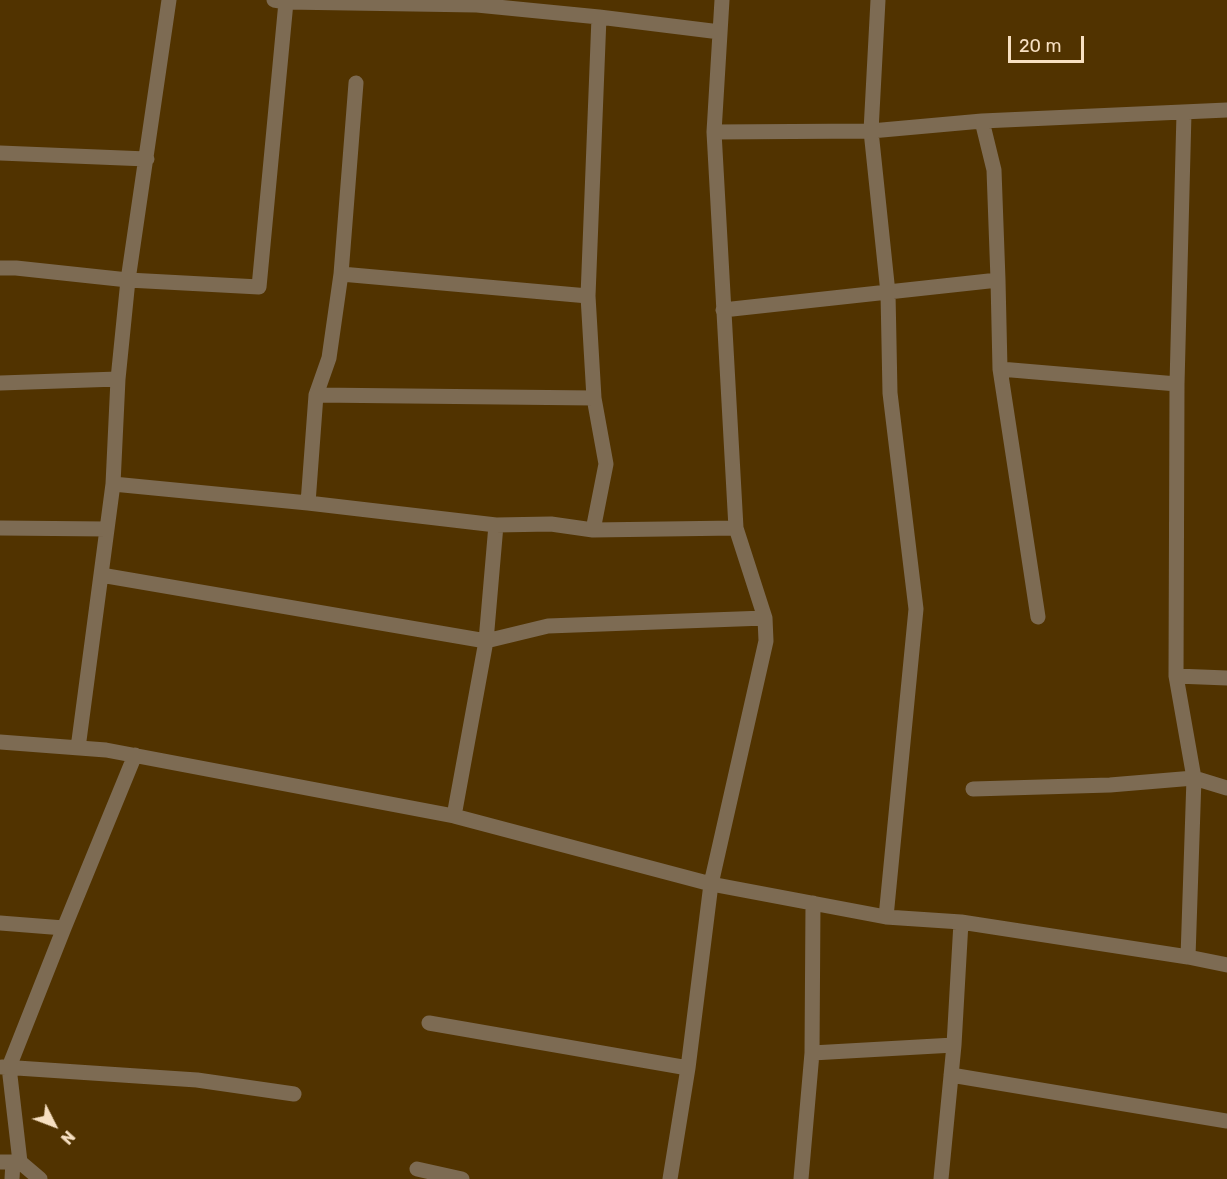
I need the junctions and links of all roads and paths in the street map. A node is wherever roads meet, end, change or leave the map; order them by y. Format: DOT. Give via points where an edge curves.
graph roads {
  1 [pos="169,0"];
  2 [pos="723,0"];
  3 [pos="878,0"];
  4 [pos="280,1"];
  5 [pos="599,17"];
  6 [pos="720,32"];
  7 [pos="356,83"];
  8 [pos="1227,110"];
  9 [pos="1184,112"];
  10 [pos="982,121"];
  11 [pos="871,131"];
  12 [pos="714,132"];
  13 [pos="0,153"];
  14 [pos="147,159"];
  15 [pos="0,268"];
  16 [pos="341,274"];
  17 [pos="128,280"];
  18 [pos="998,280"];
  19 [pos="888,293"];
  20 [pos="588,296"];
  21 [pos="723,310"];
  22 [pos="1000,369"];
  23 [pos="118,379"];
  24 [pos="0,382"];
  25 [pos="1177,384"];
  26 [pos="316,395"];
  27 [pos="594,398"];
  28 [pos="113,484"];
  29 [pos="308,503"];
  30 [pos="496,525"];
  31 [pos="0,528"];
  32 [pos="736,528"];
  33 [pos="107,529"];
  34 [pos="593,530"];
  35 [pos="101,575"];
  36 [pos="1038,617"];
  37 [pos="765,618"];
  38 [pos="486,641"];
  39 [pos="1176,676"];
  40 [pos="1227,678"];
  41 [pos="0,742"];
  42 [pos="78,748"];
  43 [pos="135,755"];
  44 [pos="1194,777"];
  45 [pos="1227,788"];
  46 [pos="973,789"];
  47 [pos="454,816"];
  48 [pos="711,884"];
  49 [pos="813,903"];
  50 [pos="886,917"];
  51 [pos="961,922"];
  52 [pos="0,923"];
  53 [pos="64,928"];
  54 [pos="1188,957"];
  55 [pos="1227,965"];
  56 [pos="429,1023"];
  57 [pos="954,1045"];
  58 [pos="812,1053"];
  59 [pos="5,1067"];
  60 [pos="688,1068"];
  61 [pos="951,1075"];
  62 [pos="294,1094"];
  63 [pos="1227,1121"];
  64 [pos="11,1162"];
  65 [pos="417,1169"];
  66 [pos="12,1179"];
  67 [pos="40,1179"];
  68 [pos="462,1179"];
  69 [pos="670,1179"];
  70 [pos="801,1179"];
  71 [pos="941,1179"];
  1 -- 14 [label="street"];
  2 -- 6 [label="street"];
  3 -- 11 [label="street"];
  4 -- 5 [label="street" via="477,5"];
  4 -- 17 [label="street" via="259,287"];
  5 -- 6 [label="street"];
  5 -- 20 [label="street"];
  6 -- 12 [label="street"];
  7 -- 16 [label="street"];
  8 -- 9 [label="street"];
  9 -- 10 [label="street"];
  9 -- 25 [label="street"];
  10 -- 11 [label="street"];
  10 -- 18 [label="street" via="994,170"];
  11 -- 12 [label="street"];
  11 -- 19 [label="street"];
  12 -- 21 [label="street"];
  13 -- 14 [label="street"];
  14 -- 17 [label="street"];
  15 -- 17 [label="street"];
  16 -- 20 [label="street"];
  16 -- 26 [label="street" via="329,358"];
  17 -- 23 [label="street"];
  18 -- 19 [label="street"];
  18 -- 22 [label="street"];
  19 -- 21 [label="street"];
  19 -- 50 [label="street" via="890,393 916,609"];
  20 -- 27 [label="street"];
  21 -- 32 [label="street"];
  22 -- 25 [label="street"];
  22 -- 36 [label="street"];
  23 -- 24 [label="street"];
  23 -- 28 [label="street"];
  25 -- 39 [label="street"];
  26 -- 27 [label="street"];
  26 -- 29 [label="street"];
  27 -- 34 [label="street" via="606,464"];
  28 -- 29 [label="street"];
  28 -- 33 [label="street"];
  29 -- 30 [label="street"];
  30 -- 34 [label="street" via="551,524"];
  30 -- 38 [label="street"];
  31 -- 33 [label="street"];
  32 -- 34 [label="street"];
  32 -- 37 [label="street"];
  33 -- 35 [label="street"];
  35 -- 38 [label="street"];
  35 -- 42 [label="street"];
  37 -- 38 [label="street" via="549,626"];
  37 -- 48 [label="street" via="766,641"];
  38 -- 47 [label="street"];
  39 -- 40 [label="street"];
  39 -- 44 [label="street"];
  41 -- 42 [label="street"];
  42 -- 43 [label="street"];
  43 -- 47 [label="street"];
  43 -- 53 [label="street"];
  44 -- 45 [label="street"];
  44 -- 46 [label="street" via="1110,785"];
  44 -- 54 [label="street"];
  47 -- 48 [label="street"];
  48 -- 49 [label="street"];
  48 -- 60 [label="street"];
  49 -- 50 [label="street"];
  49 -- 58 [label="street"];
  50 -- 51 [label="street"];
  51 -- 54 [label="street"];
  51 -- 57 [label="street"];
  52 -- 53 [label="street"];
  53 -- 59 [label="street"];
  54 -- 55 [label="street"];
  56 -- 60 [label="street"];
  57 -- 58 [label="street"];
  57 -- 61 [label="street"];
  58 -- 70 [label="street"];
  59 -- 62 [label="street" via="197,1080"];
  59 -- 64 [label="street"];
  60 -- 69 [label="street"];
  61 -- 63 [label="street"];
  61 -- 71 [label="street"];
  64 -- 66 [label="street"];
  64 -- 67 [label="street"];
  65 -- 68 [label="street"];
}
